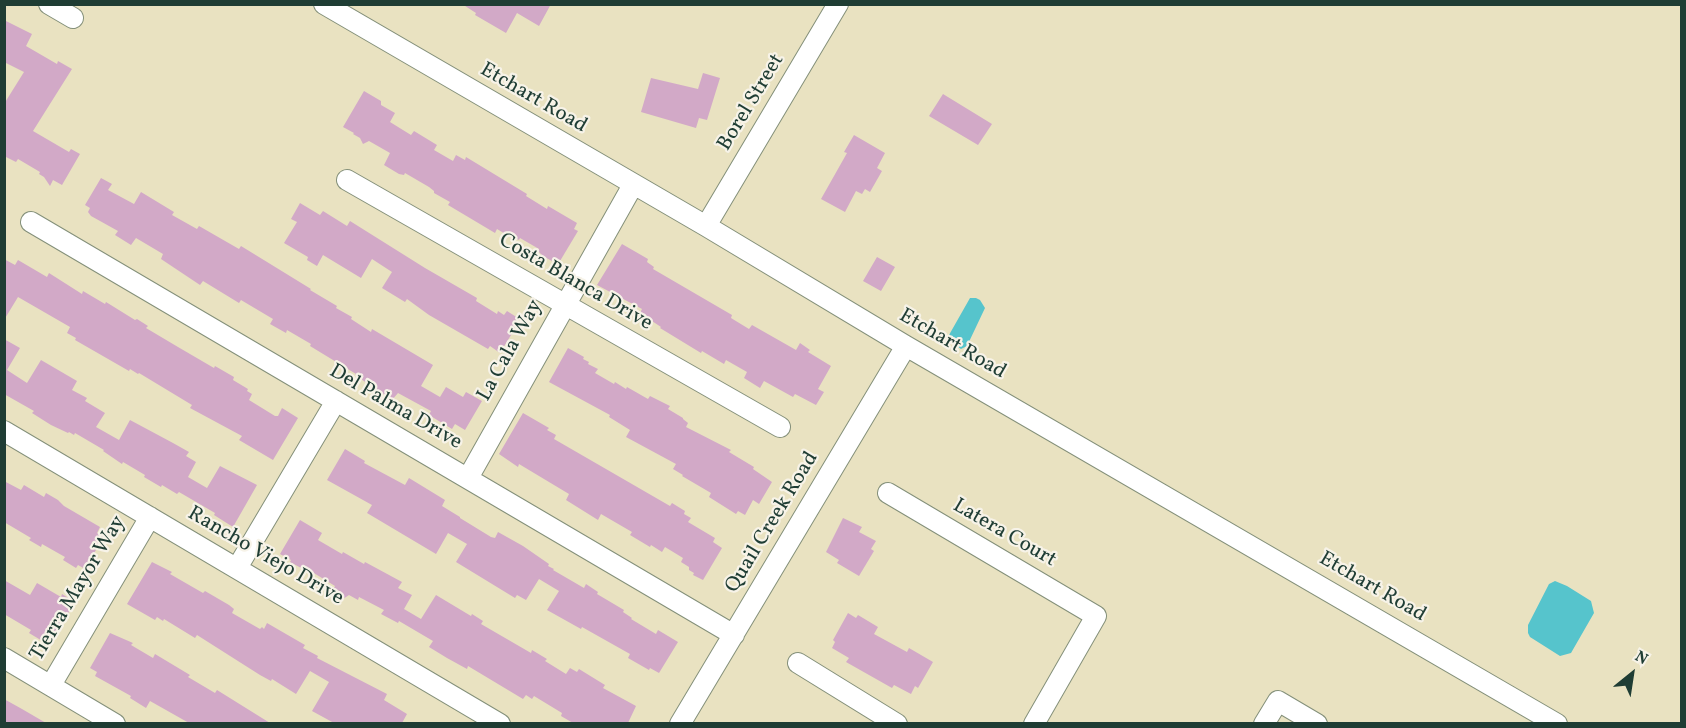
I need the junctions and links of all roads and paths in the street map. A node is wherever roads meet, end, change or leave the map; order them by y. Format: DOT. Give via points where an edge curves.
graph roads {
  1 [pos="49,4"];
  2 [pos="324,4"];
  3 [pos="838,4"];
  4 [pos="73,18"];
  5 [pos="347,180"];
  6 [pos="633,185"];
  7 [pos="31,222"];
  8 [pos="706,226"];
  9 [pos="564,305"];
  10 [pos="906,346"];
  11 [pos="336,401"];
  12 [pos="780,427"];
  13 [pos="4,431"];
  14 [pos="468,478"];
  15 [pos="888,493"];
  16 [pos="150,517"];
  17 [pos="237,568"];
  18 [pos="734,634"];
  19 [pos="4,658"];
  20 [pos="798,663"];
  21 [pos="51,685"];
  22 [pos="115,723"];
  23 [pos="500,723"];
  24 [pos="680,723"];
  25 [pos="897,723"];
  26 [pos="1034,723"];
  27 [pos="1264,723"];
  28 [pos="1317,723"];
  29 [pos="1554,723"];
  1 -- 4 [label="street"];
  2 -- 6 [label="street, Etchart Road"];
  3 -- 8 [label="street, Borel Street"];
  5 -- 9 [label="street, Costa Blanca Drive"];
  6 -- 8 [label="street, Etchart Road"];
  6 -- 9 [label="street, La Cala Way"];
  7 -- 11 [label="street, Del Palma Drive"];
  8 -- 10 [label="street, Etchart Road"];
  9 -- 12 [label="street, Costa Blanca Drive"];
  9 -- 14 [label="street, La Cala Way"];
  10 -- 18 [label="street, Quail Creek Road"];
  10 -- 29 [label="street, Etchart Road"];
  11 -- 14 [label="street, Del Palma Drive"];
  11 -- 17 [label="street"];
  13 -- 16 [label="street, Rancho Viejo Drive"];
  14 -- 18 [label="street, Del Palma Drive"];
  15 -- 26 [label="street, Latera Court" via="1096,616"];
  16 -- 17 [label="street, Rancho Viejo Drive"];
  16 -- 21 [label="street, Tierra Mayor Way"];
  17 -- 23 [label="street, Rancho Viejo Drive"];
  18 -- 24 [label="street, Quail Creek Road"];
  19 -- 21 [label="street"];
  20 -- 25 [label="street"];
  21 -- 22 [label="street"];
  27 -- 28 [label="street" via="1278,701"];
}
